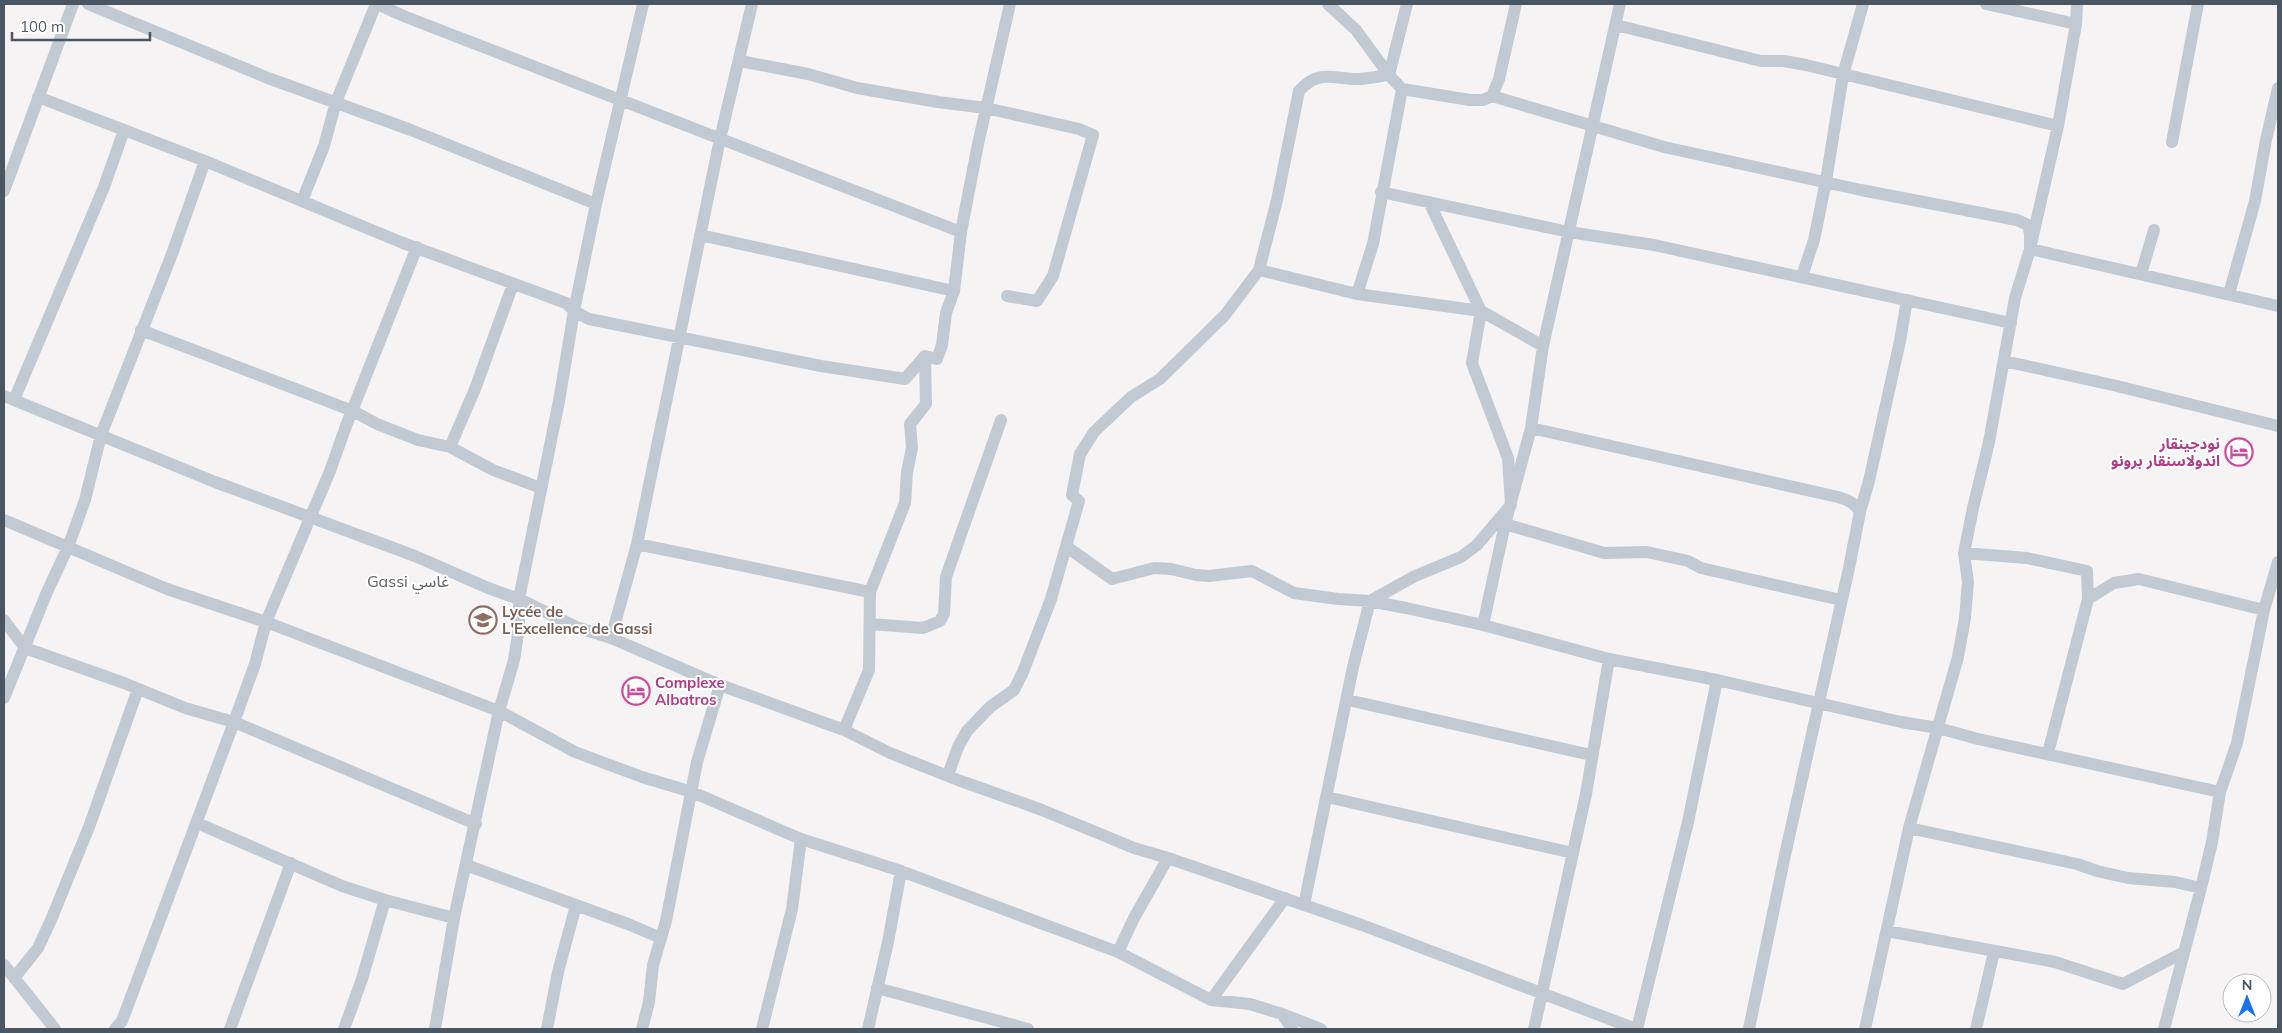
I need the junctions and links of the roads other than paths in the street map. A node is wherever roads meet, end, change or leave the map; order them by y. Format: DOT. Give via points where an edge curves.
graph roads {
  1 [pos="73,4"];
  2 [pos="88,4"];
  3 [pos="376,4"];
  4 [pos="752,4"];
  5 [pos="1006,4"];
  6 [pos="1328,4"];
  7 [pos="1407,4"];
  8 [pos="1516,4"];
  9 [pos="1620,4"];
  10 [pos="1863,4"];
  11 [pos="1986,4"];
  12 [pos="2077,4"];
  13 [pos="2198,4"];
  14 [pos="638,5"];
  15 [pos="2076,24"];
  16 [pos="1616,25"];
  17 [pos="740,61"];
  18 [pos="1389,75"];
  19 [pos="1843,75"];
  20 [pos="2278,88"];
  21 [pos="1402,89"];
  22 [pos="38,96"];
  23 [pos="1492,96"];
  24 [pos="336,102"];
  25 [pos="621,102"];
  26 [pos="986,108"];
  27 [pos="1592,126"];
  28 [pos="2058,126"];
  29 [pos="124,130"];
  30 [pos="720,139"];
  31 [pos="2172,142"];
  32 [pos="204,161"];
  33 [pos="1826,181"];
  34 [pos="4,191"];
  35 [pos="1381,192"];
  36 [pos="302,201"];
  37 [pos="1429,202"];
  38 [pos="596,204"];
  39 [pos="2154,230"];
  40 [pos="961,232"];
  41 [pos="1569,232"];
  42 [pos="700,236"];
  43 [pos="417,247"];
  44 [pos="2030,249"];
  45 [pos="1260,270"];
  46 [pos="2141,274"];
  47 [pos="1802,276"];
  48 [pos="513,284"];
  49 [pos="954,291"];
  50 [pos="1357,294"];
  51 [pos="2229,294"];
  52 [pos="1007,296"];
  53 [pos="1907,300"];
  54 [pos="2278,306"];
  55 [pos="574,311"];
  56 [pos="1481,311"];
  57 [pos="2011,323"];
  58 [pos="141,330"];
  59 [pos="680,338"];
  60 [pos="1543,346"];
  61 [pos="925,356"];
  62 [pos="2004,361"];
  63 [pos="9,398"];
  64 [pos="353,411"];
  65 [pos="1001,420"];
  66 [pos="2278,426"];
  67 [pos="1531,428"];
  68 [pos="101,435"];
  69 [pos="450,447"];
  70 [pos="541,488"];
  71 [pos="1511,505"];
  72 [pos="1860,512"];
  73 [pos="311,517"];
  74 [pos="4,520"];
  75 [pos="1505,524"];
  76 [pos="637,544"];
  77 [pos="68,547"];
  78 [pos="1067,547"];
  79 [pos="1964,553"];
  80 [pos="2278,562"];
  81 [pos="870,592"];
  82 [pos="2088,598"];
  83 [pos="519,600"];
  84 [pos="1840,600"];
  85 [pos="1370,601"];
  86 [pos="2264,610"];
  87 [pos="4,620"];
  88 [pos="266,622"];
  89 [pos="870,624"];
  90 [pos="1483,626"];
  91 [pos="611,638"];
  92 [pos="25,648"];
  93 [pos="1610,659"];
  94 [pos="1717,680"];
  95 [pos="720,685"];
  96 [pos="138,689"];
  97 [pos="4,698"];
  98 [pos="1348,700"];
  99 [pos="1819,703"];
  100 [pos="499,711"];
  101 [pos="234,722"];
  102 [pos="1938,728"];
  103 [pos="844,730"];
  104 [pos="2048,753"];
  105 [pos="1591,755"];
  106 [pos="948,775"];
  107 [pos="692,792"];
  108 [pos="2220,792"];
  109 [pos="1327,797"];
  110 [pos="197,824"];
  111 [pos="476,824"];
  112 [pos="1909,828"];
  113 [pos="801,838"];
  114 [pos="1573,853"];
  115 [pos="1168,858"];
  116 [pos="290,864"];
  117 [pos="466,865"];
  118 [pos="901,871"];
  119 [pos="2202,888"];
  120 [pos="1285,898"];
  121 [pos="386,900"];
  122 [pos="576,905"];
  123 [pos="1304,905"];
  124 [pos="454,918"];
  125 [pos="1887,931"];
  126 [pos="661,938"];
  127 [pos="1118,952"];
  128 [pos="1994,952"];
  129 [pos="2184,952"];
  130 [pos="4,965"];
  131 [pos="14,978"];
  132 [pos="877,988"];
  133 [pos="1542,993"];
  134 [pos="1211,1000"];
  135 [pos="1282,1014"];
  136 [pos="55,1029"];
  137 [pos="115,1029"];
  138 [pos="230,1029"];
  139 [pos="344,1029"];
  140 [pos="435,1029"];
  141 [pos="546,1029"];
  142 [pos="642,1029"];
  143 [pos="762,1029"];
  144 [pos="868,1029"];
  145 [pos="1028,1029"];
  146 [pos="1292,1029"];
  147 [pos="1321,1029"];
  148 [pos="1534,1029"];
  149 [pos="1637,1029"];
  150 [pos="1749,1029"];
  151 [pos="1865,1029"];
  152 [pos="1976,1029"];
  153 [pos="2164,1029"];
  1 -- 22 [label="street"];
  2 -- 24 [label="street" via="268,78"];
  3 -- 24 [label="street"];
  3 -- 25 [label="street"];
  4 -- 17 [label="street"];
  5 -- 26 [label="street"];
  6 -- 18 [label="street" via="1356,30"];
  7 -- 18 [label="street"];
  8 -- 23 [label="street"];
  9 -- 16 [label="street"];
  10 -- 19 [label="street"];
  11 -- 15 [label="street"];
  12 -- 15 [label="street"];
  13 -- 31 [label="street"];
  14 -- 25 [label="street"];
  15 -- 28 [label="street"];
  16 -- 19 [label="street" via="1761,61 1784,61"];
  16 -- 27 [label="street"];
  17 -- 26 [label="street" via="808,74 857,88"];
  17 -- 30 [label="street"];
  18 -- 21 [label="street"];
  18 -- 45 [label="street" via="1357,79 1339,76 1314,78 1299,91"];
  19 -- 28 [label="street"];
  19 -- 33 [label="street"];
  20 -- 51 [label="street" via="2255,201"];
  21 -- 23 [label="street" via="1470,100"];
  21 -- 35 [label="street"];
  22 -- 29 [label="street"];
  22 -- 34 [label="street"];
  23 -- 27 [label="street"];
  24 -- 36 [label="street" via="324,146"];
  24 -- 38 [label="street"];
  25 -- 30 [label="street"];
  25 -- 38 [label="street"];
  26 -- 40 [label="street"];
  26 -- 52 [label="street" via="1093,135 1053,276 1037,301"];
  27 -- 33 [label="street" via="1664,147"];
  27 -- 41 [label="street"];
  28 -- 44 [label="street"];
  29 -- 32 [label="street"];
  29 -- 63 [label="street" via="104,187"];
  30 -- 40 [label="street"];
  30 -- 42 [label="street"];
  32 -- 36 [label="street"];
  32 -- 58 [label="street" via="172,254"];
  33 -- 44 [label="street" via="2017,220 2028,225"];
  33 -- 47 [label="street" via="1814,240"];
  35 -- 37 [label="street"];
  35 -- 50 [label="street" via="1372,244"];
  36 -- 43 [label="street"];
  37 -- 41 [label="street"];
  37 -- 56 [label="street"];
  38 -- 55 [label="street"];
  39 -- 46 [label="street"];
  40 -- 49 [label="street"];
  41 -- 47 [label="street" via="1654,245"];
  41 -- 60 [label="street"];
  42 -- 49 [label="street"];
  42 -- 59 [label="street"];
  43 -- 48 [label="street"];
  43 -- 64 [label="street"];
  44 -- 46 [label="street"];
  44 -- 57 [label="street"];
  45 -- 50 [label="street"];
  45 -- 78 [label="street" via="1225,315 1160,379 1131,397 1094,432 1080,454 1072,495 1079,502"];
  46 -- 51 [label="street"];
  47 -- 53 [label="street"];
  48 -- 55 [label="street" via="566,304"];
  48 -- 69 [label="street"];
  49 -- 61 [label="street" via="946,313 938,359"];
  50 -- 56 [label="street"];
  51 -- 54 [label="street"];
  53 -- 57 [label="street"];
  53 -- 72 [label="street" via="1870,481"];
  55 -- 59 [label="street" via="589,319"];
  55 -- 70 [label="street" via="571,342"];
  56 -- 60 [label="street"];
  56 -- 71 [label="street" via="1472,363 1508,458"];
  57 -- 62 [label="street"];
  58 -- 64 [label="street"];
  58 -- 68 [label="street"];
  59 -- 61 [label="street" via="904,379"];
  59 -- 76 [label="street"];
  60 -- 67 [label="street"];
  61 -- 81 [label="street" via="926,404 910,424 912,448 905,502"];
  62 -- 66 [label="street"];
  62 -- 79 [label="street"];
  63 -- 68 [label="street"];
  64 -- 69 [label="street" via="401,434"];
  64 -- 73 [label="street"];
  65 -- 89 [label="street" via="946,577 944,614 940,621 923,628"];
  67 -- 71 [label="street"];
  67 -- 72 [label="street" via="1838,497 1849,500"];
  68 -- 73 [label="street"];
  68 -- 77 [label="street" via="85,500"];
  69 -- 70 [label="street" via="493,470"];
  70 -- 83 [label="street"];
  71 -- 75 [label="street"];
  71 -- 85 [label="street" via="1477,546"];
  72 -- 84 [label="street"];
  73 -- 83 [label="street"];
  73 -- 88 [label="street"];
  74 -- 77 [label="street"];
  75 -- 84 [label="street" via="1604,553 1647,552 1669,556 1701,568"];
  75 -- 90 [label="street"];
  76 -- 81 [label="street"];
  76 -- 91 [label="street"];
  77 -- 88 [label="street" via="167,589"];
  77 -- 92 [label="street"];
  78 -- 85 [label="street" via="1112,579 1154,568 1209,576 1252,572 1294,593"];
  78 -- 106 [label="street" via="1014,690 990,707 967,731"];
  79 -- 82 [label="street" via="2027,558 2087,571"];
  79 -- 102 [label="street" via="1968,582 1965,618 1958,658"];
  80 -- 86 [label="street"];
  81 -- 89 [label="street"];
  82 -- 86 [label="street" via="2114,583 2139,579"];
  82 -- 104 [label="street"];
  83 -- 91 [label="street" via="576,627"];
  83 -- 100 [label="street" via="514,660"];
  84 -- 99 [label="street"];
  85 -- 90 [label="street"];
  85 -- 98 [label="street"];
  86 -- 108 [label="street" via="2237,743"];
  87 -- 92 [label="street"];
  88 -- 100 [label="street"];
  88 -- 101 [label="street"];
  89 -- 103 [label="street" via="870,670"];
  90 -- 93 [label="street"];
  91 -- 95 [label="street"];
  92 -- 96 [label="street"];
  92 -- 97 [label="street"];
  93 -- 94 [label="street"];
  93 -- 105 [label="street"];
  94 -- 99 [label="street"];
  94 -- 149 [label="street" via="1681,850"];
  95 -- 103 [label="street"];
  95 -- 107 [label="street" via="697,762"];
  96 -- 101 [label="street" via="185,708"];
  96 -- 131 [label="street" via="89,827 51,920 38,948"];
  98 -- 105 [label="street"];
  98 -- 109 [label="street"];
  99 -- 102 [label="street"];
  99 -- 150 [label="street"];
  100 -- 107 [label="street" via="575,752"];
  100 -- 111 [label="street"];
  101 -- 110 [label="street"];
  101 -- 111 [label="street"];
  102 -- 104 [label="street"];
  102 -- 112 [label="street"];
  103 -- 106 [label="street" via="890,753"];
  104 -- 108 [label="street"];
  105 -- 114 [label="street"];
  106 -- 115 [label="street" via="1134,848"];
  107 -- 113 [label="street"];
  107 -- 126 [label="street"];
  108 -- 119 [label="street"];
  109 -- 114 [label="street"];
  109 -- 123 [label="street"];
  110 -- 116 [label="street"];
  110 -- 137 [label="street" via="122,1021"];
  111 -- 117 [label="street"];
  112 -- 119 [label="street" via="2128,878"];
  112 -- 125 [label="street"];
  113 -- 118 [label="street"];
  113 -- 143 [label="street" via="792,910"];
  114 -- 133 [label="street"];
  115 -- 120 [label="street"];
  115 -- 127 [label="street"];
  116 -- 121 [label="street"];
  116 -- 138 [label="street"];
  117 -- 122 [label="street"];
  117 -- 124 [label="street"];
  118 -- 127 [label="street"];
  118 -- 132 [label="street"];
  119 -- 129 [label="street"];
  120 -- 123 [label="street"];
  120 -- 134 [label="street"];
  121 -- 124 [label="street"];
  121 -- 139 [label="street"];
  122 -- 126 [label="street"];
  122 -- 141 [label="street"];
  123 -- 133 [label="street"];
  124 -- 140 [label="street"];
  125 -- 128 [label="street"];
  125 -- 151 [label="street"];
  126 -- 142 [label="street"];
  127 -- 134 [label="street"];
  128 -- 129 [label="street" via="2055,962 2123,984"];
  128 -- 152 [label="street"];
  129 -- 153 [label="street"];
  130 -- 131 [label="street"];
  131 -- 136 [label="street"];
  132 -- 144 [label="street"];
  132 -- 145 [label="street"];
  133 -- 148 [label="street"];
  133 -- 149 [label="street"];
  134 -- 135 [label="street" via="1250,1004"];
  135 -- 146 [label="street"];
  135 -- 147 [label="street"];
}
